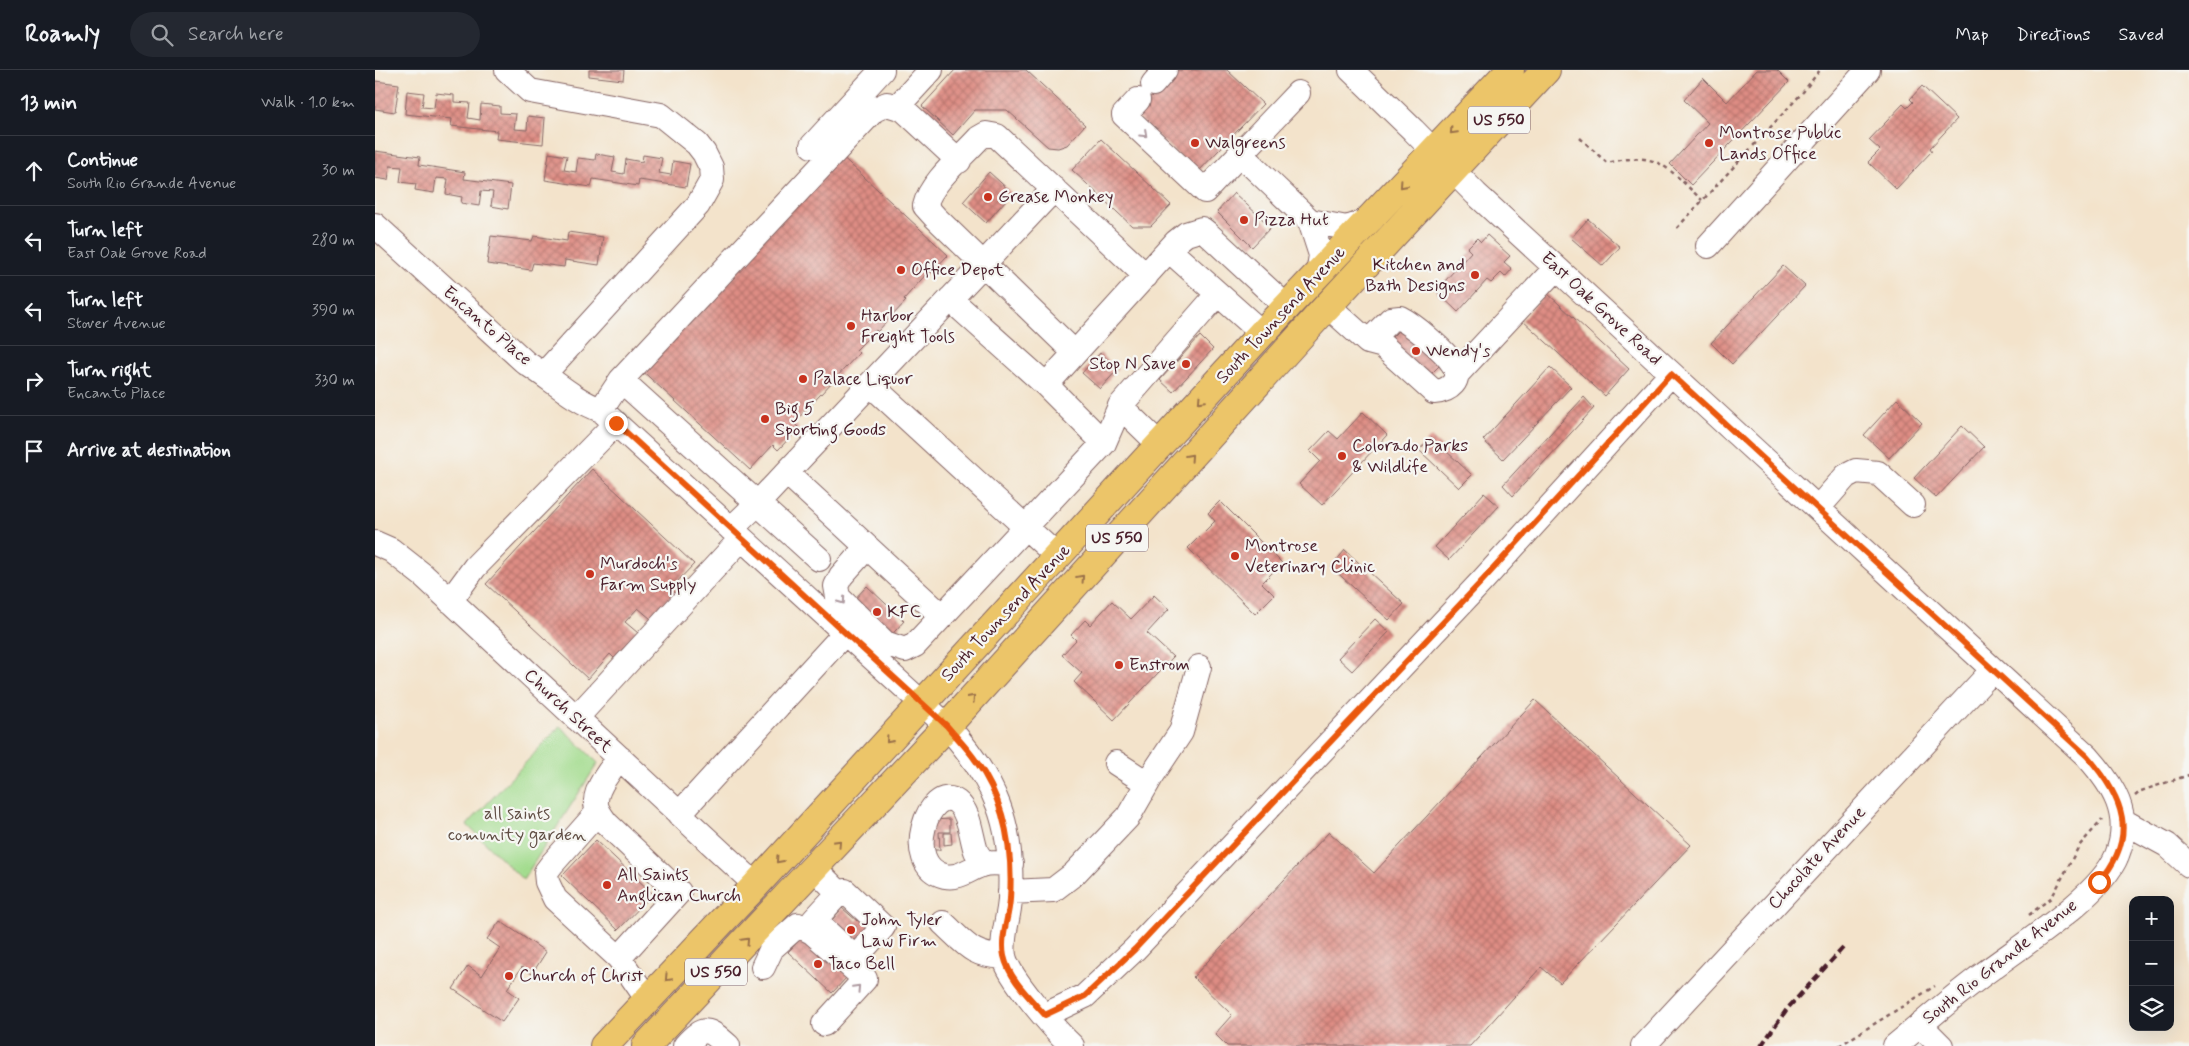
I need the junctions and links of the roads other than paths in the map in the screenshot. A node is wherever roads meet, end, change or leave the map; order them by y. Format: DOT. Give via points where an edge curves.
graph roads {
  1 [pos="507,70"];
  2 [pos="882,70"];
  3 [pos="931,70"];
  4 [pos="1510,70"];
  5 [pos="1546,70"];
  6 [pos="1867,70"];
  7 [pos="1357,72"];
  8 [pos="1152,84"];
  9 [pos="1298,93"];
  10 [pos="897,107"];
  11 [pos="822,151"];
  12 [pos="1240,154"];
  13 [pos="959,161"];
  14 [pos="1443,161"];
  15 [pos="1053,189"];
  16 [pos="1372,219"];
  17 [pos="1310,221"];
  18 [pos="375,225"];
  19 [pos="1708,246"];
  20 [pos="1169,250"];
  21 [pos="982,265"];
  22 [pos="1556,268"];
  23 [pos="1318,275"];
  24 [pos="1146,276"];
  25 [pos="1217,295"];
  26 [pos="950,299"];
  27 [pos="1328,306"];
  28 [pos="1288,308"];
  29 [pos="1262,334"];
  30 [pos="1376,344"];
  31 [pos="1075,353"];
  32 [pos="544,374"];
  33 [pos="1671,374"];
  34 [pos="1456,375"];
  35 [pos="621,380"];
  36 [pos="870,384"];
  37 [pos="1046,385"];
  38 [pos="1120,406"];
  39 [pos="608,417"];
  40 [pos="1104,442"];
  41 [pos="1159,445"];
  42 [pos="787,473"];
  43 [pos="758,503"];
  44 [pos="1913,505"];
  45 [pos="1818,508"];
  46 [pos="1026,526"];
  47 [pos="736,534"];
  48 [pos="866,548"];
  49 [pos="380,552"];
  50 [pos="1057,556"];
  51 [pos="819,559"];
  52 [pos="450,601"];
  53 [pos="942,616"];
  54 [pos="844,634"];
  55 [pos="1199,667"];
  56 [pos="1992,671"];
  57 [pos="922,704"];
  58 [pos="576,718"];
  59 [pos="947,726"];
  60 [pos="620,758"];
  61 [pos="1116,763"];
  62 [pos="1147,783"];
  63 [pos="599,812"];
  64 [pos="679,814"];
  65 [pos="2114,819"];
  66 [pos="985,863"];
  67 [pos="1011,864"];
  68 [pos="2189,865"];
  69 [pos="814,868"];
  70 [pos="756,885"];
  71 [pos="1010,892"];
  72 [pos="839,893"];
  73 [pos="943,923"];
  74 [pos="1004,956"];
  75 [pos="619,958"];
  76 [pos="763,967"];
  77 [pos="648,1000"];
  78 [pos="1045,1015"];
  79 [pos="824,1024"];
  80 [pos="1920,1025"];
  81 [pos="604,1046"];
  82 [pos="646,1046"];
  83 [pos="685,1046"];
  84 [pos="728,1046"];
  85 [pos="1072,1046"];
  86 [pos="1643,1046"];
  87 [pos="1895,1046"];
  88 [pos="1941,1046"];
  1 -- 32 [label="street" via="530,91 661,115 697,144 711,167 713,180 698,205"];
  2 -- 11 [label="street" via="828,128"];
  3 -- 10 [label="street"];
  4 -- 14 [label="highway, South Townsend Avenue / US 550, one-way"];
  5 -- 14 [label="highway, South Townsend Avenue / US 550"];
  6 -- 19 [label="street"];
  7 -- 14 [label="street, East Oak Grove Road"];
  8 -- 12 [label="street, one-way" via="1124,115 1205,191"];
  9 -- 12 [label="street"];
  10 -- 11 [label="street" via="887,104 874,110"];
  10 -- 13 [label="street"];
  11 -- 35 [label="street"];
  12 -- 17 [label="street"];
  13 -- 15 [label="street" via="986,134 997,136"];
  13 -- 21 [label="street" via="935,185 925,206"];
  14 -- 16 [label="highway, South Townsend Avenue / US 550, one-way"];
  14 -- 22 [label="street, East Oak Grove Road"];
  14 -- 27 [label="highway, South Townsend Avenue / US 550"];
  15 -- 21 [label="street"];
  15 -- 24 [label="street"];
  16 -- 17 [label="street" via="1347,228"];
  16 -- 23 [label="highway, South Townsend Avenue / US 550"];
  17 -- 23 [label="street" via="1321,255"];
  18 -- 32 [label="street, Encanto Place" via="525,363"];
  20 -- 24 [label="street"];
  20 -- 25 [label="street"];
  20 -- 28 [label="street" via="1186,234 1202,229"];
  21 -- 26 [label="street"];
  21 -- 31 [label="street"];
  22 -- 33 [label="street, East Oak Grove Road"];
  22 -- 34 [label="street"];
  23 -- 28 [label="highway, South Townsend Avenue / US 550"];
  24 -- 31 [label="street"];
  25 -- 29 [label="street"];
  25 -- 38 [label="street"];
  26 -- 36 [label="street"];
  26 -- 37 [label="street"];
  27 -- 30 [label="street"];
  59 -- 27 [label="highway, South Townsend Avenue / US 550, one-way"];
  28 -- 29 [label="highway, South Townsend Avenue / US 550"];
  29 -- 41 [label="highway, South Townsend Avenue / US 550, one-way"];
  30 -- 34 [label="street" via="1434,392 1445,391 1454,383"];
  30 -- 34 [label="street" via="1391,319 1400,318 1453,364"];
  31 -- 37 [label="street"];
  32 -- 39 [label="street, Encanto Place"];
  33 -- 45 [label="street, East Oak Grove Road"];
  33 -- 78 [label="street" via="1142,943 1085,996"];
  35 -- 39 [label="street"];
  35 -- 43 [label="street"];
  36 -- 42 [label="street"];
  36 -- 46 [label="street"];
  37 -- 40 [label="street"];
  38 -- 40 [label="street"];
  38 -- 41 [label="street"];
  39 -- 47 [label="street, Encanto Place"];
  39 -- 52 [label="street" via="475,567"];
  40 -- 46 [label="street"];
  41 -- 50 [label="highway, South Townsend Avenue / US 550"];
  42 -- 43 [label="street"];
  42 -- 48 [label="street"];
  43 -- 47 [label="street"];
  43 -- 51 [label="street"];
  44 -- 45 [label="street" via="1878,473 1856,471 1846,476"];
  45 -- 56 [label="street, East Oak Grove Road"];
  46 -- 50 [label="street"];
  46 -- 53 [label="street"];
  47 -- 54 [label="street, Encanto Place"];
  47 -- 58 [label="street"];
  48 -- 53 [label="street"];
  48 -- 53 [label="street, one-way" via="841,576 836,586 838,597 885,644 905,650 915,645"];
  49 -- 52 [label="street, Church Street" via="424,576"];
  50 -- 57 [label="highway, South Townsend Avenue / US 550"];
  52 -- 58 [label="street, Church Street"];
  54 -- 57 [label="street, Encanto Place"];
  54 -- 64 [label="street"];
  55 -- 62 [label="street" via="1181,732"];
  56 -- 65 [label="street, East Oak Grove Road" via="2101,772 2121,807"];
  56 -- 86 [label="street, Chocolate Avenue"];
  57 -- 59 [label="street, Encanto Place"];
  57 -- 70 [label="highway, South Townsend Avenue / US 550, one-way"];
  58 -- 60 [label="street, Church Street"];
  59 -- 67 [label="street, Encanto Place" via="977,762 990,786 1003,818"];
  69 -- 59 [label="highway, South Townsend Avenue / US 550, one-way"];
  60 -- 63 [label="street" via="607,772 595,801"];
  60 -- 64 [label="street, Church Street"];
  61 -- 62 [label="street"];
  62 -- 71 [label="street" via="1128,817 1074,874 1053,890"];
  63 -- 75 [label="street" via="546,872 547,882 555,899"];
  63 -- 75 [label="street" via="606,823 679,892"];
  64 -- 70 [label="street, Church Street"];
  65 -- 68 [label="street" via="2167,845"];
  65 -- 80 [label="street, South Rio Grande Avenue" via="2117,855 2099,882 2069,910"];
  66 -- 66 [label="street" via="976,853 963,810 957,802 943,800 933,808 922,825 923,859 931,870 946,876 962,875"];
  66 -- 67 [label="street"];
  67 -- 71 [label="street, Encanto Place"];
  69 -- 72 [label="street"];
  82 -- 69 [label="highway, South Townsend Avenue / US 550, one-way"];
  70 -- 77 [label="highway, South Townsend Avenue / US 550, one-way"];
  71 -- 74 [label="street, Encanto Place"];
  73 -- 74 [label="street" via="971,949 989,957"];
  74 -- 78 [label="street" via="1021,988"];
  75 -- 77 [label="street"];
  79 -- 76 [label="street, one-way" via="865,979 812,932 797,925 772,948"];
  77 -- 81 [label="highway, South Townsend Avenue / US 550"];
  78 -- 85 [label="street"];
  80 -- 87 [label="street, South Rio Grande Avenue"];
  80 -- 88 [label="street"];
  83 -- 84 [label="street" via="702,1031 712,1032"];
}
